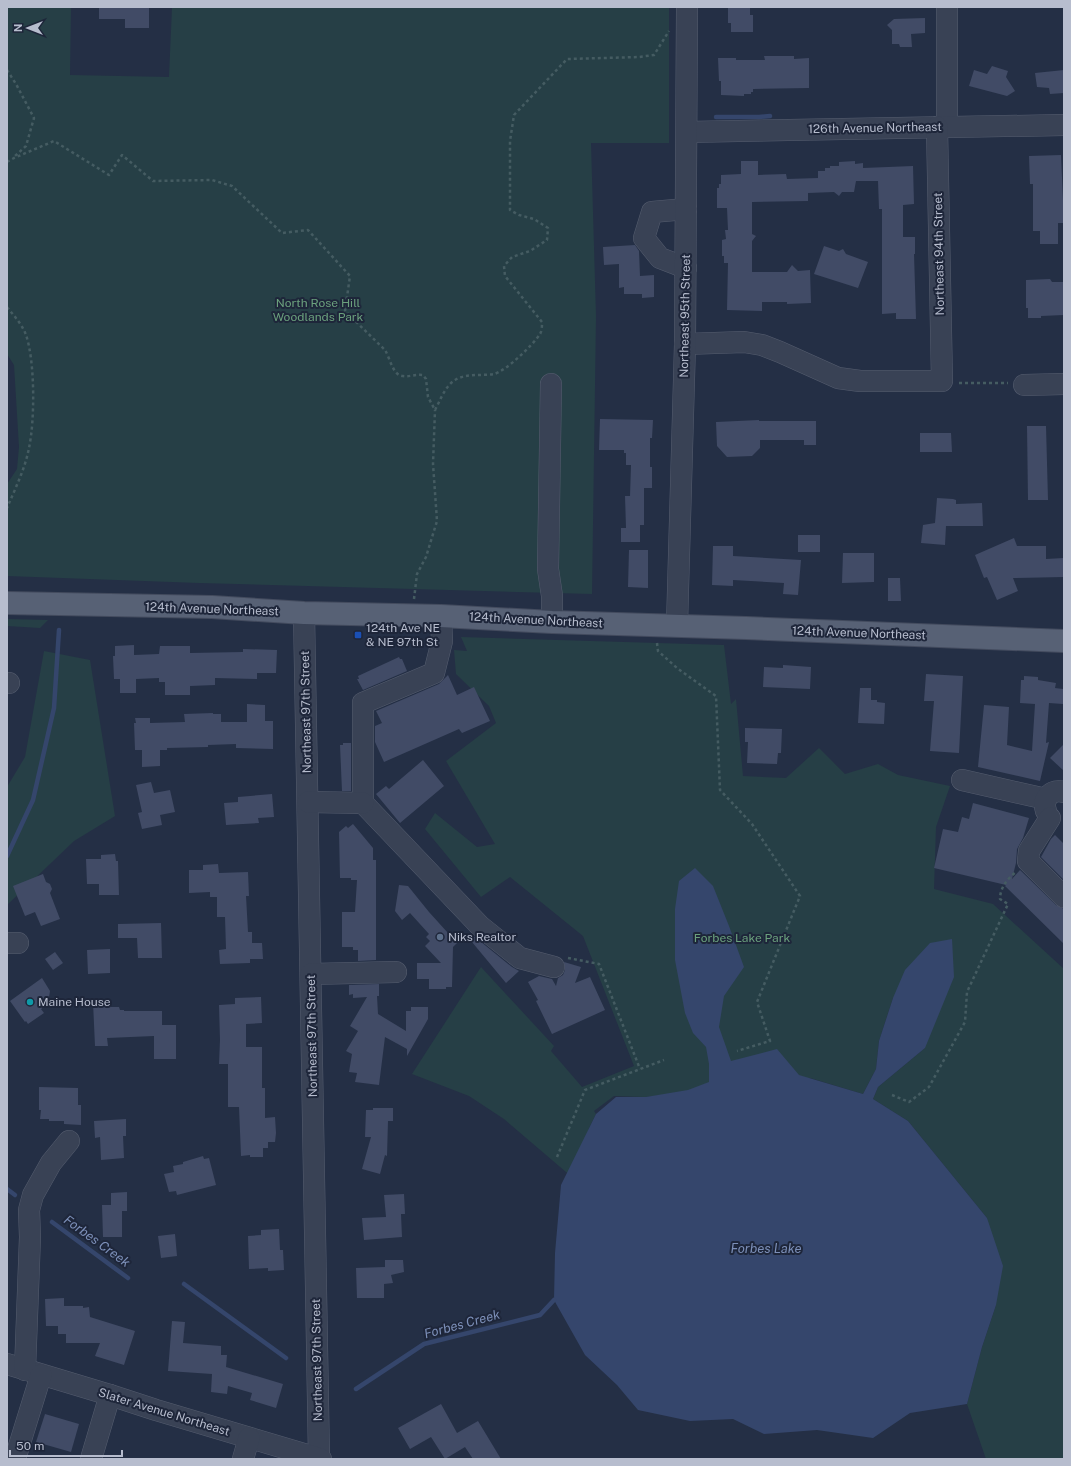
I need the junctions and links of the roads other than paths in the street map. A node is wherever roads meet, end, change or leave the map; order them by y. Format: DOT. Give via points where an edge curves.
graph roads {
  1 [pos="687,7"];
  2 [pos="947,7"];
  3 [pos="1064,125"];
  4 [pos="942,127"];
  5 [pos="687,132"];
  6 [pos="686,209"];
  7 [pos="686,268"];
  8 [pos="686,344"];
  9 [pos="551,384"];
  10 [pos="1020,384"];
  11 [pos="1064,384"];
  12 [pos="7,603"];
  13 [pos="304,613"];
  14 [pos="440,616"];
  15 [pos="552,622"];
  16 [pos="677,625"];
  17 [pos="1064,641"];
  18 [pos="962,780"];
  19 [pos="308,802"];
  20 [pos="363,803"];
  21 [pos="1056,807"];
  22 [pos="1064,897"];
  23 [pos="554,966"];
  24 [pos="396,972"];
  25 [pos="311,974"];
  26 [pos="69,1141"];
  27 [pos="25,1370"];
  28 [pos="110,1395"];
  29 [pos="249,1438"];
  30 [pos="15,1459"];
  31 [pos="91,1459"];
  32 [pos="243,1459"];
  33 [pos="320,1459"];
  1 -- 5 [label="street, Northeast 95th Street"];
  2 -- 4 [label="street, Northeast 94th Street"];
  3 -- 4 [label="street, 126th Avenue Northeast"];
  4 -- 5 [label="street, 126th Avenue Northeast"];
  4 -- 8 [label="street, Northeast 94th Street" via="948,381 860,381 838,378 762,345 744,342"];
  5 -- 6 [label="street, Northeast 95th Street"];
  6 -- 7 [label="street, Northeast 95th Street"];
  6 -- 7 [label="street" via="652,212 644,238 660,258"];
  7 -- 8 [label="street, Northeast 95th Street"];
  8 -- 16 [label="street, Northeast 95th Street"];
  9 -- 15 [label="street" via="548,569"];
  10 -- 11 [label="street"];
  12 -- 13 [label="main road, 124th Avenue Northeast" via="212,607"];
  13 -- 14 [label="main road, 124th Avenue Northeast"];
  13 -- 19 [label="street, Northeast 97th Street"];
  14 -- 15 [label="main road, 124th Avenue Northeast"];
  14 -- 20 [label="street" via="442,641 434,673 363,703"];
  15 -- 16 [label="main road, 124th Avenue Northeast"];
  16 -- 17 [label="main road, 124th Avenue Northeast"];
  18 -- 21 [label="street"];
  19 -- 20 [label="street"];
  19 -- 25 [label="street, Northeast 97th Street"];
  20 -- 23 [label="street" via="480,926 520,958"];
  21 -- 22 [label="street" via="1029,851 1028,861"];
  24 -- 25 [label="street"];
  25 -- 33 [label="street, Northeast 97th Street"];
  26 -- 27 [label="street" via="51,1163 33,1195 29,1210"];
  27 -- 28 [label="street, Slater Avenue Northeast"];
  27 -- 30 [label="street"];
  28 -- 29 [label="street, Slater Avenue Northeast"];
  28 -- 31 [label="street"];
  29 -- 32 [label="street"];
  29 -- 33 [label="street, Slater Avenue Northeast"];
}
